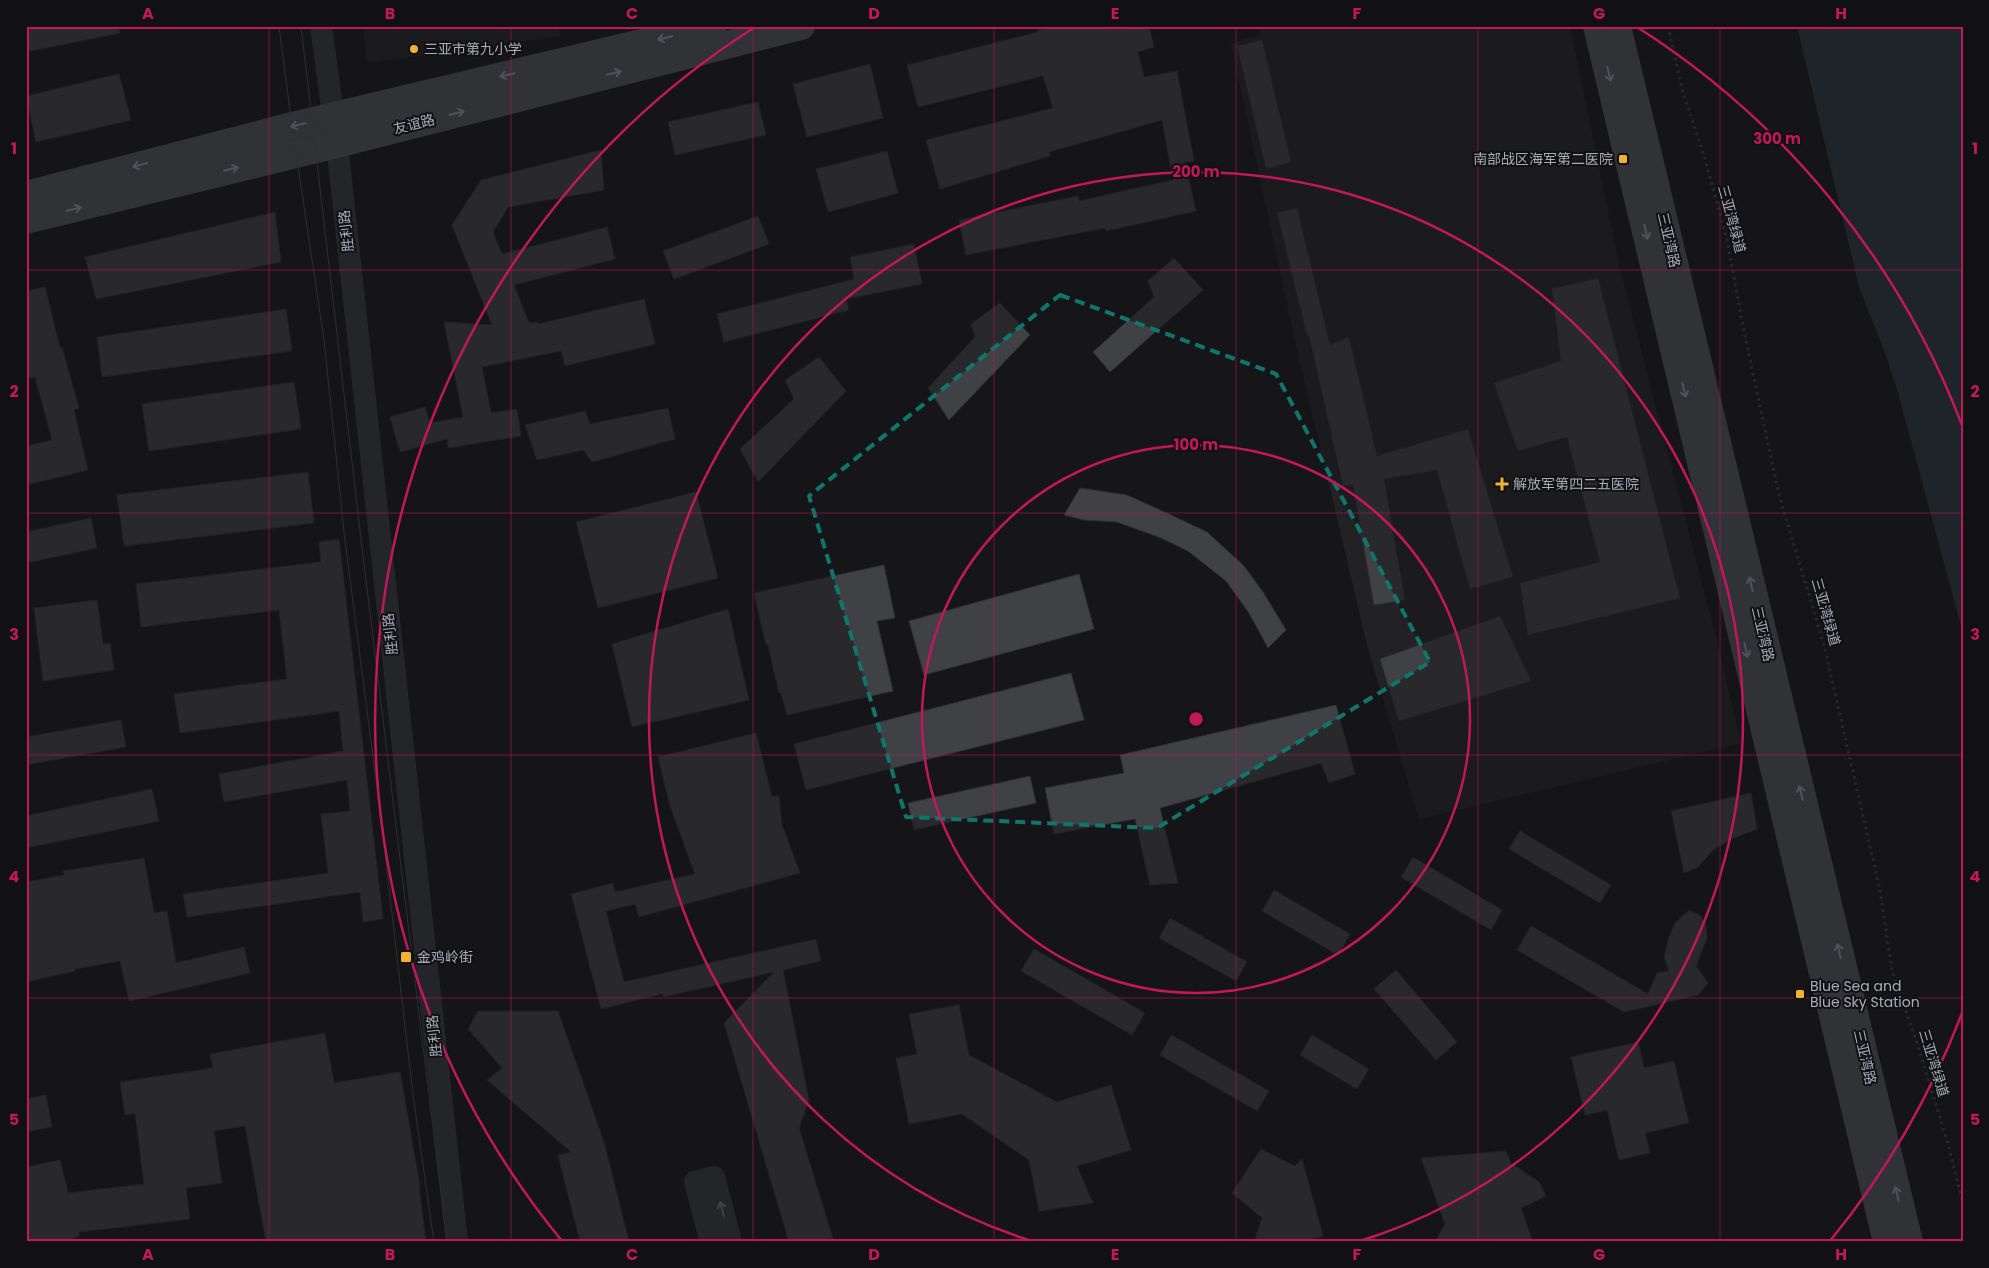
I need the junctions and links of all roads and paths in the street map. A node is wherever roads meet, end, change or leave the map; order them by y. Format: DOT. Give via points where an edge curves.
graph roads {
  1 [pos="321,26"];
  2 [pos="801,26"];
  3 [pos="1597,26"];
  4 [pos="1618,26"];
  5 [pos="1668,26"];
  6 [pos="720,33"];
  7 [pos="332,117"];
  8 [pos="337,144"];
  9 [pos="26,195"];
  10 [pos="26,220"];
  11 [pos="1963,1204"];
  12 [pos="457,1242"];
  13 [pos="711,1242"];
  14 [pos="731,1242"];
  15 [pos="1887,1242"];
  16 [pos="1909,1242"];
  1 -- 7 [label="street, 胜利路"];
  2 -- 6 [label="main road, 友谊路"];
  3 -- 15 [label="main road, 三亚湾路, one-way"];
  16 -- 4 [label="main road, 三亚湾路, one-way"];
  5 -- 11 [label="path, 三亚湾绿道" via="1683,93 1727,240 1779,495 1824,646 1880,890 1892,971 1945,1135"];
  6 -- 7 [label="main road, 友谊路, one-way"];
  8 -- 6 [label="main road, 友谊路, one-way"];
  7 -- 8 [label="street, 胜利路"];
  7 -- 9 [label="main road, 友谊路, one-way"];
  10 -- 8 [label="main road, 友谊路, one-way"];
  8 -- 12 [label="street, 胜利路"];
  14 -- 13 [label="street, one-way" via="704,1179"];
}
